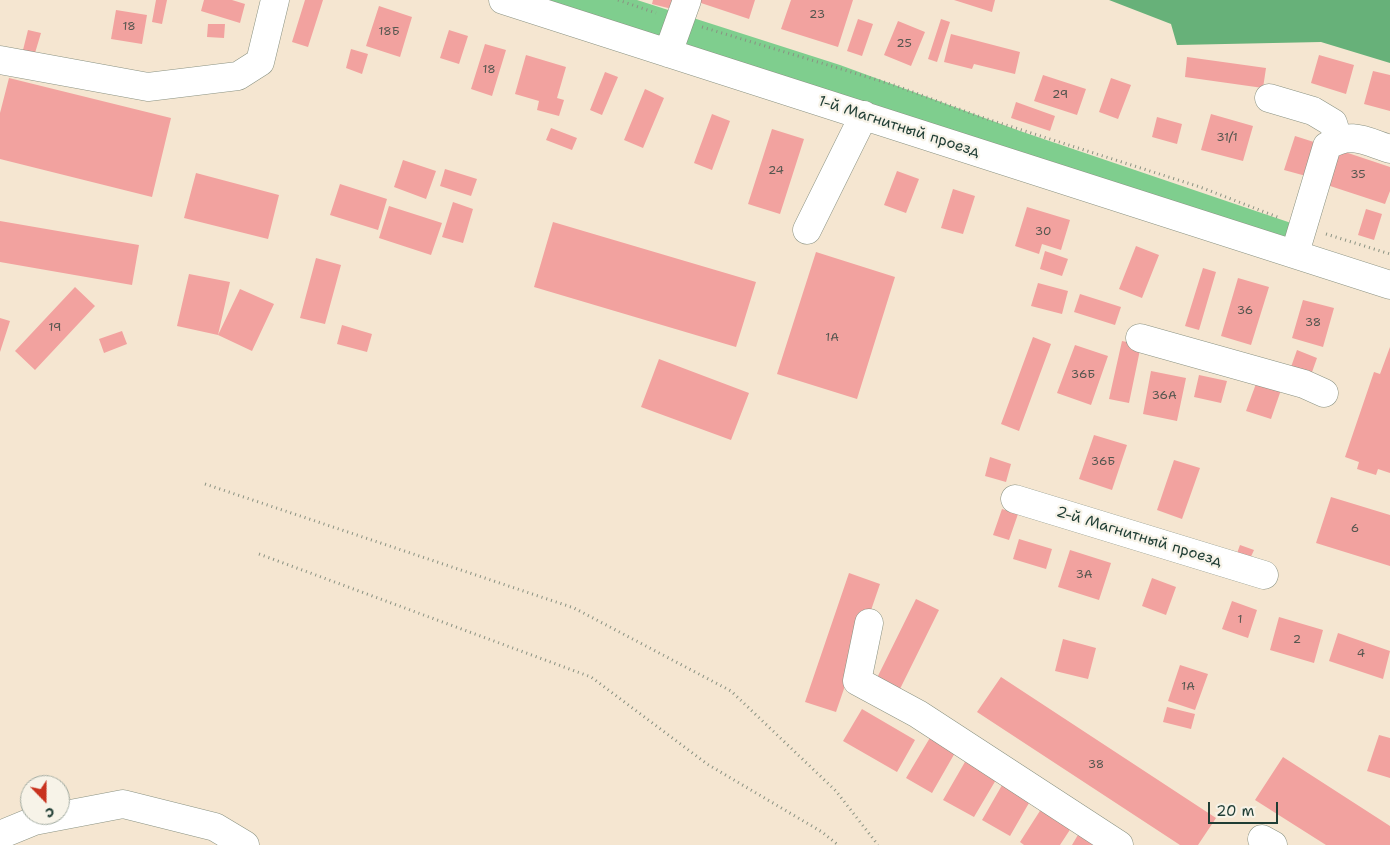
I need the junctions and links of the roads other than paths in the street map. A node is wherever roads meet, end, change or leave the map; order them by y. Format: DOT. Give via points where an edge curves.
graph roads {
  1 [pos="275,0"];
  2 [pos="503,0"];
  3 [pos="683,10"];
  4 [pos="668,53"];
  5 [pos="0,60"];
  6 [pos="1269,98"];
  7 [pos="864,115"];
  8 [pos="1338,139"];
  9 [pos="1390,149"];
  10 [pos="807,230"];
  11 [pos="1295,253"];
  12 [pos="1390,285"];
  13 [pos="1140,338"];
  14 [pos="1324,393"];
  15 [pos="1015,499"];
  16 [pos="1264,575"];
  17 [pos="869,623"];
  18 [pos="0,835"];
  19 [pos="245,845"];
  20 [pos="1119,845"];
  1 -- 5 [label="street" via="260,62 238,76 148,86"];
  2 -- 4 [label="street, 1-й Магнитный проезд"];
  3 -- 4 [label="street"];
  4 -- 7 [label="street, 1-й Магнитный проезд"];
  6 -- 8 [label="street" via="1313,111 1333,123"];
  7 -- 10 [label="street"];
  7 -- 11 [label="street, 1-й Магнитный проезд"];
  8 -- 9 [label="street" via="1352,136"];
  8 -- 11 [label="street" via="1327,146"];
  11 -- 12 [label="street, 1-й Магнитный проезд"];
  13 -- 14 [label="street" via="1304,384"];
  15 -- 16 [label="street, 2-й Магнитный проезд"];
  17 -- 20 [label="street" via="857,682 918,714"];
  18 -- 19 [label="street" via="34,821 123,804 215,827"];
}
